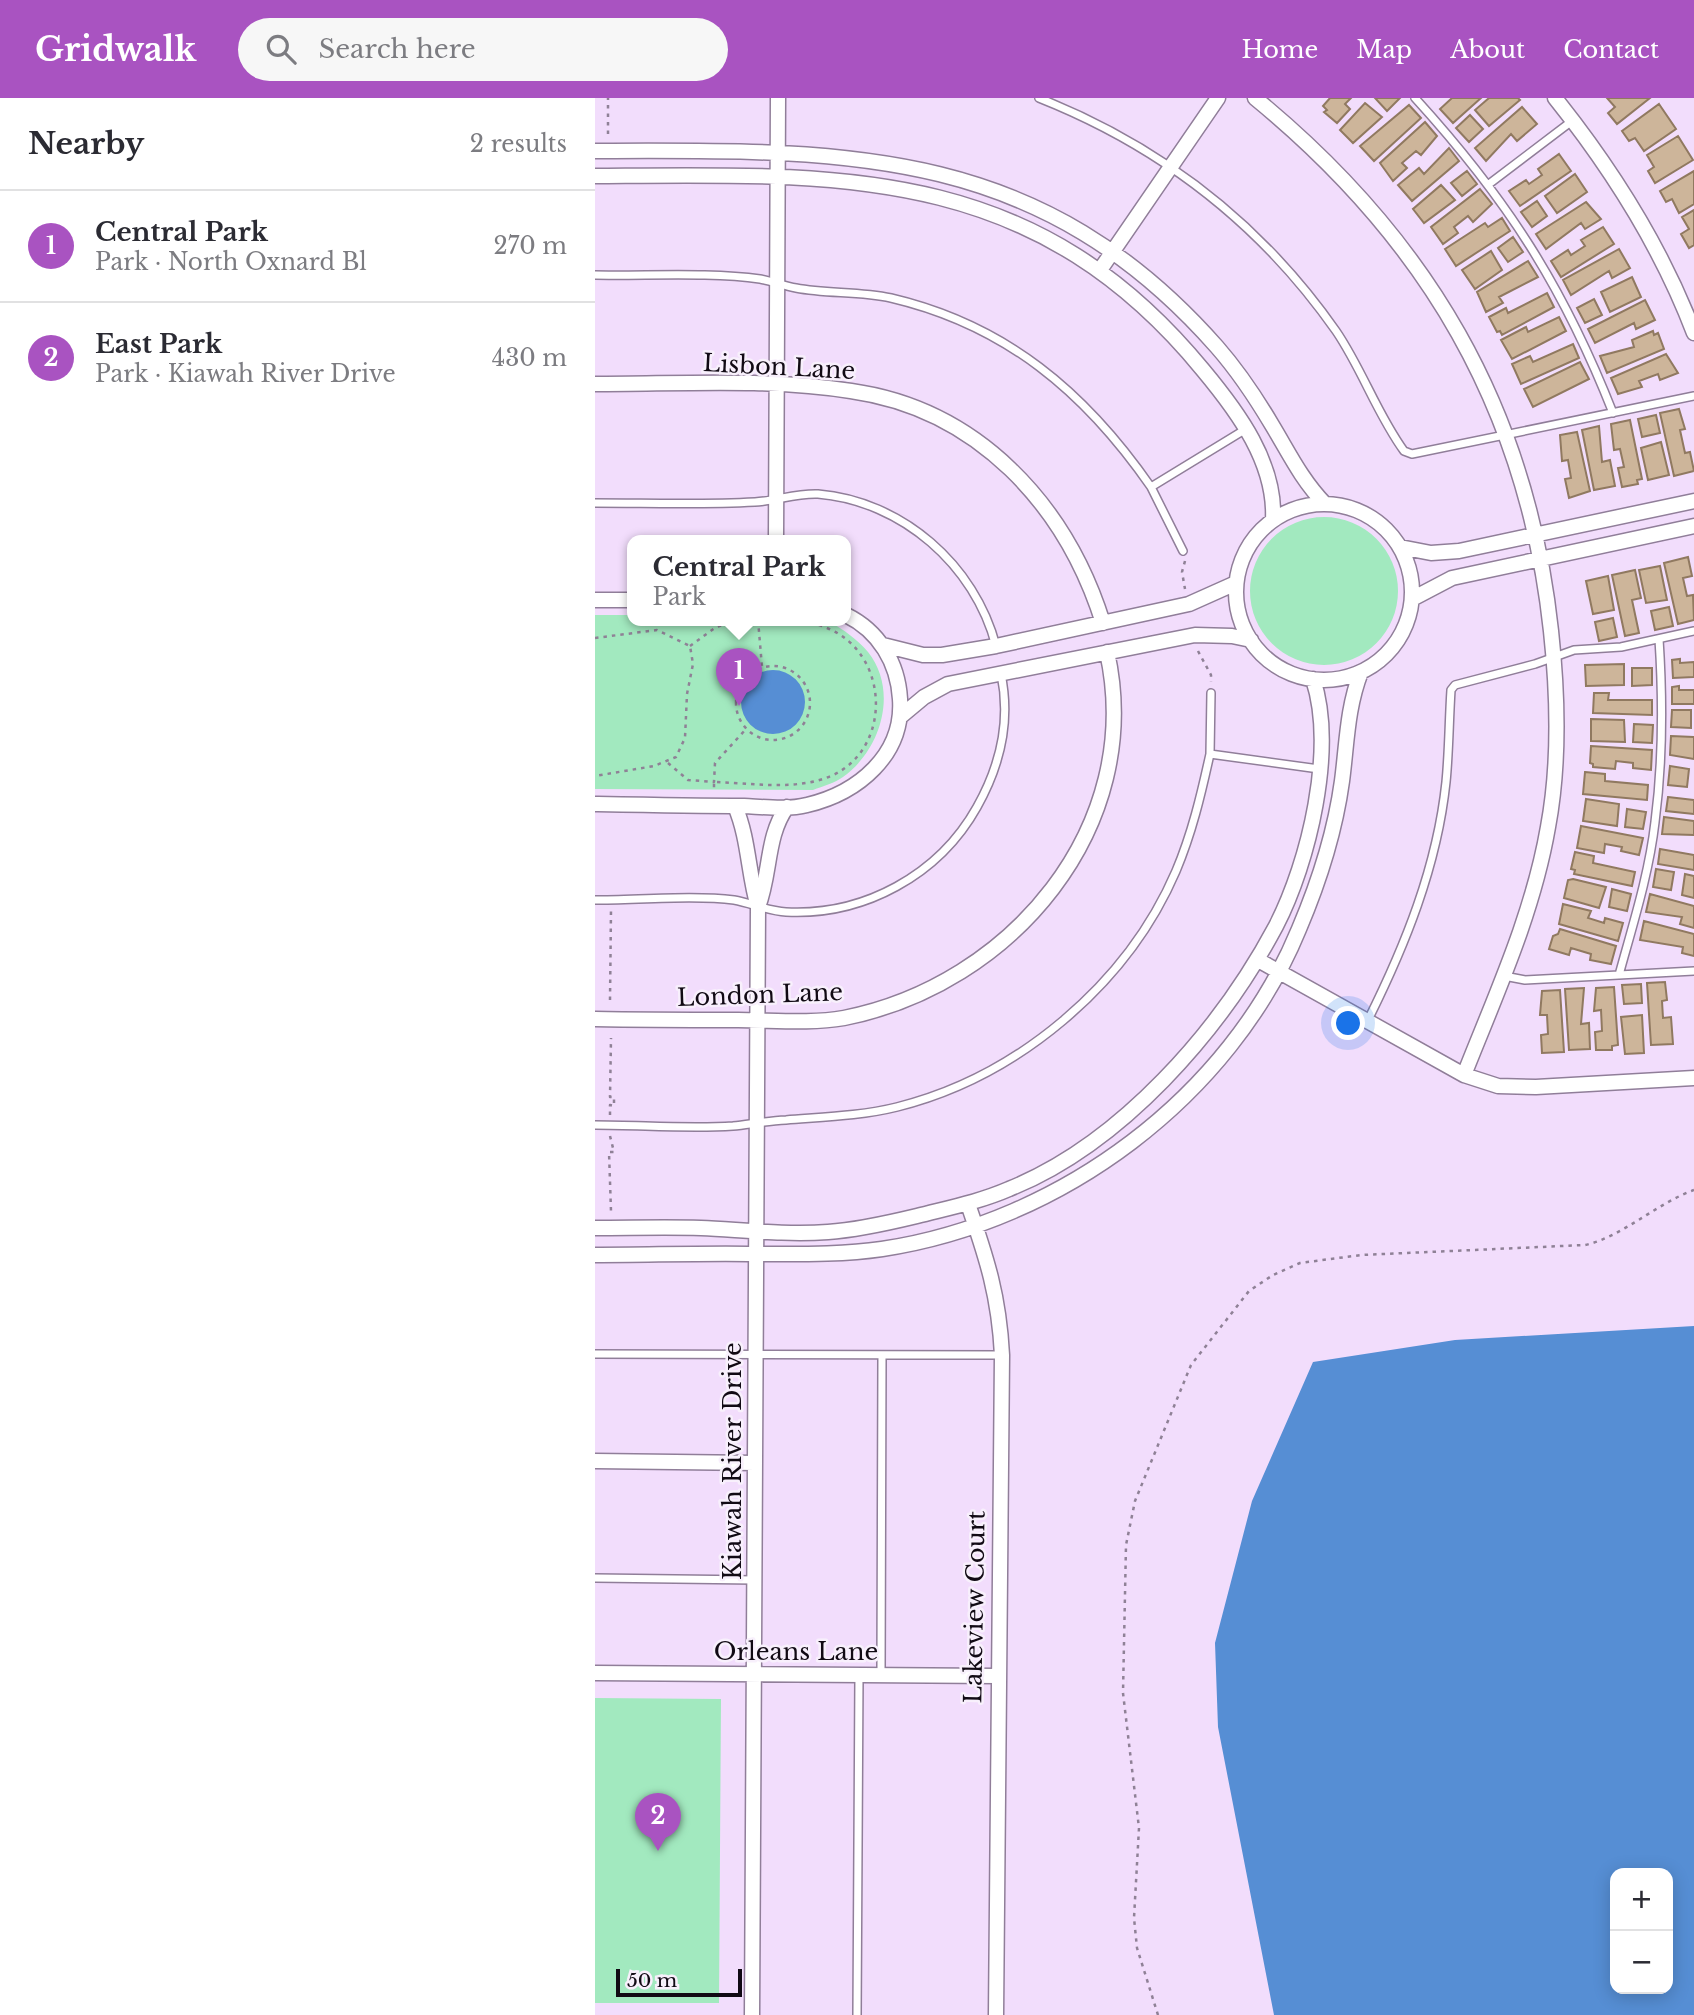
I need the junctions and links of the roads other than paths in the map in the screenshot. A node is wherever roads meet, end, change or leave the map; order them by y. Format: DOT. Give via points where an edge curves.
graph roads {
  1 [pos="778,98"];
  2 [pos="1039,98"];
  3 [pos="1218,98"];
  4 [pos="1255,98"];
  5 [pos="1415,98"];
  6 [pos="1555,98"];
  7 [pos="1573,120"];
  8 [pos="595,151"];
  9 [pos="777,152"];
  10 [pos="1171,165"];
  11 [pos="595,176"];
  12 [pos="777,177"];
  13 [pos="1489,184"];
  14 [pos="1112,251"];
  15 [pos="1100,270"];
  16 [pos="595,275"];
  17 [pos="776,283"];
  18 [pos="1694,333"];
  19 [pos="595,384"];
  20 [pos="776,384"];
  21 [pos="1694,396"];
  22 [pos="1613,413"];
  23 [pos="1246,429"];
  24 [pos="1506,435"];
  25 [pos="1151,487"];
  26 [pos="776,498"];
  27 [pos="1694,501"];
  28 [pos="595,503"];
  29 [pos="1325,504"];
  30 [pos="1273,520"];
  31 [pos="1694,526"];
  32 [pos="1538,534"];
  33 [pos="776,535"];
  34 [pos="1400,547"];
  35 [pos="1183,551"];
  36 [pos="1543,558"];
  37 [pos="1236,583"];
  38 [pos="1412,599"];
  39 [pos="595,600"];
  40 [pos="627,600"];
  41 [pos="851,619"];
  42 [pos="1103,623"];
  43 [pos="1694,631"];
  44 [pos="1660,639"];
  45 [pos="1251,640"];
  46 [pos="883,645"];
  47 [pos="996,646"];
  48 [pos="1107,652"];
  49 [pos="1554,657"];
  50 [pos="1361,672"];
  51 [pos="1001,674"];
  52 [pos="1313,679"];
  53 [pos="1211,693"];
  54 [pos="900,717"];
  55 [pos="1210,754"];
  56 [pos="1319,769"];
  57 [pos="595,804"];
  58 [pos="735,806"];
  59 [pos="787,807"];
  60 [pos="595,900"];
  61 [pos="758,907"];
  62 [pos="1258,960"];
  63 [pos="1694,971"];
  64 [pos="1279,972"];
  65 [pos="1619,975"];
  66 [pos="1503,976"];
  67 [pos="595,1019"];
  68 [pos="756,1020"];
  69 [pos="1367,1023"];
  70 [pos="1464,1075"];
  71 [pos="1694,1078"];
  72 [pos="756,1123"];
  73 [pos="595,1125"];
  74 [pos="968,1204"];
  75 [pos="975,1225"];
  76 [pos="595,1228"];
  77 [pos="756,1231"];
  78 [pos="757,1254"];
  79 [pos="595,1255"];
  80 [pos="595,1354"];
  81 [pos="1002,1355"];
  82 [pos="757,1356"];
  83 [pos="882,1357"];
  84 [pos="595,1461"];
  85 [pos="755,1463"];
  86 [pos="595,1578"];
  87 [pos="756,1580"];
  88 [pos="595,1673"];
  89 [pos="755,1675"];
  90 [pos="859,1675"];
  91 [pos="881,1675"];
  92 [pos="997,1676"];
  93 [pos="752,2015"];
  94 [pos="857,2015"];
  95 [pos="996,2015"];
  1 -- 9 [label="street"];
  2 -- 10 [label="lane" via="1091,119"];
  3 -- 10 [label="street"];
  4 -- 24 [label="street" via="1309,142 1411,257 1483,377"];
  5 -- 13 [label="lane"];
  6 -- 7 [label="street"];
  7 -- 13 [label="lane"];
  7 -- 18 [label="street" via="1658,255"];
  8 -- 9 [label="street"];
  9 -- 12 [label="street"];
  9 -- 14 [label="street" via="879,162 974,182 1062,221"];
  10 -- 14 [label="street"];
  10 -- 24 [label="lane" via="1222,205 1301,285 1337,332 1404,451 1412,454"];
  11 -- 12 [label="street"];
  12 -- 15 [label="street" via="860,181 953,200 1035,231"];
  12 -- 17 [label="street"];
  13 -- 22 [label="lane" via="1530,242 1562,299"];
  14 -- 15 [label="street"];
  14 -- 29 [label="street" via="1184,312 1218,349 1261,406 1305,483"];
  15 -- 23 [label="street" via="1179,341"];
  16 -- 17 [label="lane"];
  17 -- 20 [label="street"];
  17 -- 25 [label="lane" via="891,298 938,312 995,338 1086,404"];
  19 -- 20 [label="street, Lisbon Lane"];
  20 -- 26 [label="street"];
  20 -- 42 [label="street, Lisbon Lane" via="852,391 911,406 971,438 1007,464 1039,497 1079,557"];
  21 -- 22 [label="lane"];
  22 -- 24 [label="lane"];
  23 -- 25 [label="lane"];
  23 -- 30 [label="street" via="1268,471"];
  24 -- 32 [label="street"];
  25 -- 35 [label="lane"];
  26 -- 28 [label="lane"];
  26 -- 33 [label="street"];
  26 -- 47 [label="lane" via="817,494 850,499 880,510 932,542 976,594"];
  27 -- 32 [label="street"];
  29 -- 30 [label="street" via="1289,511"];
  29 -- 34 [label="street" via="1354,509 1380,524"];
  30 -- 37 [label="street" via="1255,537"];
  31 -- 36 [label="street"];
  32 -- 34 [label="street" via="1459,551 1431,553"];
  32 -- 36 [label="street"];
  34 -- 38 [label="street" via="1408,565"];
  36 -- 38 [label="street" via="1452,578"];
  36 -- 49 [label="street"];
  37 -- 42 [label="street" via="1189,604"];
  37 -- 45 [label="street" via="1241,621"];
  38 -- 50 [label="street" via="1396,643 1381,660"];
  39 -- 40 [label="street"];
  41 -- 46 [label="street"];
  42 -- 47 [label="street"];
  43 -- 44 [label="lane"];
  44 -- 49 [label="lane" via="1574,650"];
  44 -- 65 [label="lane" via="1662,759 1655,824 1646,877"];
  45 -- 48 [label="street" via="1195,635"];
  45 -- 52 [label="street" via="1267,659"];
  46 -- 47 [label="street" via="942,655"];
  46 -- 54 [label="street" via="897,676"];
  48 -- 51 [label="street"];
  48 -- 68 [label="street, London Lane" via="1115,714 1107,774 1084,840 1037,911 958,975 896,1005 841,1018"];
  49 -- 66 [label="street" via="1557,731 1548,827 1531,901"];
  49 -- 69 [label="lane" via="1459,681 1451,690 1446,783 1434,851 1396,964"];
  50 -- 52 [label="street"];
  50 -- 64 [label="street" via="1349,705 1342,782 1327,852"];
  51 -- 54 [label="street" via="948,684"];
  51 -- 61 [label="lane" via="1006,700 1004,731 993,779 948,849 919,873 866,901 828,911"];
  52 -- 56 [label="street" via="1322,724"];
  53 -- 55 [label="lane"];
  54 -- 59 [label="street" via="883,760 865,779 829,799"];
  55 -- 56 [label="lane"];
  55 -- 72 [label="lane" via="1195,821 1151,920 1091,996 1044,1036 993,1069 897,1107"];
  56 -- 62 [label="street" via="1300,869"];
  57 -- 58 [label="street"];
  58 -- 59 [label="street"];
  58 -- 61 [label="street, Kiawah River Drive" via="744,828"];
  59 -- 61 [label="street, Kiawah River Drive" via="772,832 767,884"];
  60 -- 61 [label="lane" via="734,900"];
  61 -- 68 [label="street, Kiawah River Drive"];
  62 -- 64 [label="street"];
  62 -- 74 [label="street" via="1177,1068 1137,1105 1066,1158 1011,1189"];
  63 -- 65 [label="lane"];
  64 -- 69 [label="street"];
  64 -- 75 [label="street" via="1224,1052 1196,1086 1154,1124 1070,1183"];
  65 -- 66 [label="lane" via="1525,980"];
  66 -- 70 [label="street"];
  67 -- 68 [label="street, London Lane"];
  68 -- 72 [label="street, Kiawah River Drive"];
  69 -- 70 [label="street"];
  70 -- 71 [label="street" via="1498,1086 1536,1087"];
  72 -- 73 [label="lane"];
  72 -- 77 [label="street, Kiawah River Drive"];
  74 -- 75 [label="street, Lakeview Court"];
  74 -- 77 [label="street" via="829,1232"];
  75 -- 78 [label="street" via="884,1249"];
  75 -- 81 [label="street, Lakeview Court" via="1000,1310"];
  76 -- 77 [label="street"];
  77 -- 78 [label="street, Kiawah River Drive"];
  78 -- 79 [label="street"];
  78 -- 82 [label="street, Kiawah River Drive"];
  80 -- 82 [label="lane"];
  81 -- 83 [label="lane"];
  81 -- 92 [label="street, Lakeview Court"];
  82 -- 83 [label="lane"];
  82 -- 85 [label="street, Kiawah River Drive"];
  83 -- 91 [label="lane"];
  84 -- 85 [label="street"];
  85 -- 87 [label="street, Kiawah River Drive"];
  86 -- 87 [label="lane"];
  87 -- 89 [label="street, Kiawah River Drive"];
  88 -- 89 [label="street, Orleans Lane"];
  89 -- 90 [label="street, Orleans Lane"];
  89 -- 93 [label="street, Kiawah River Drive"];
  90 -- 91 [label="street, Orleans Lane"];
  90 -- 94 [label="lane"];
  91 -- 92 [label="street, Orleans Lane"];
  92 -- 95 [label="street, Lakeview Court"];
}
